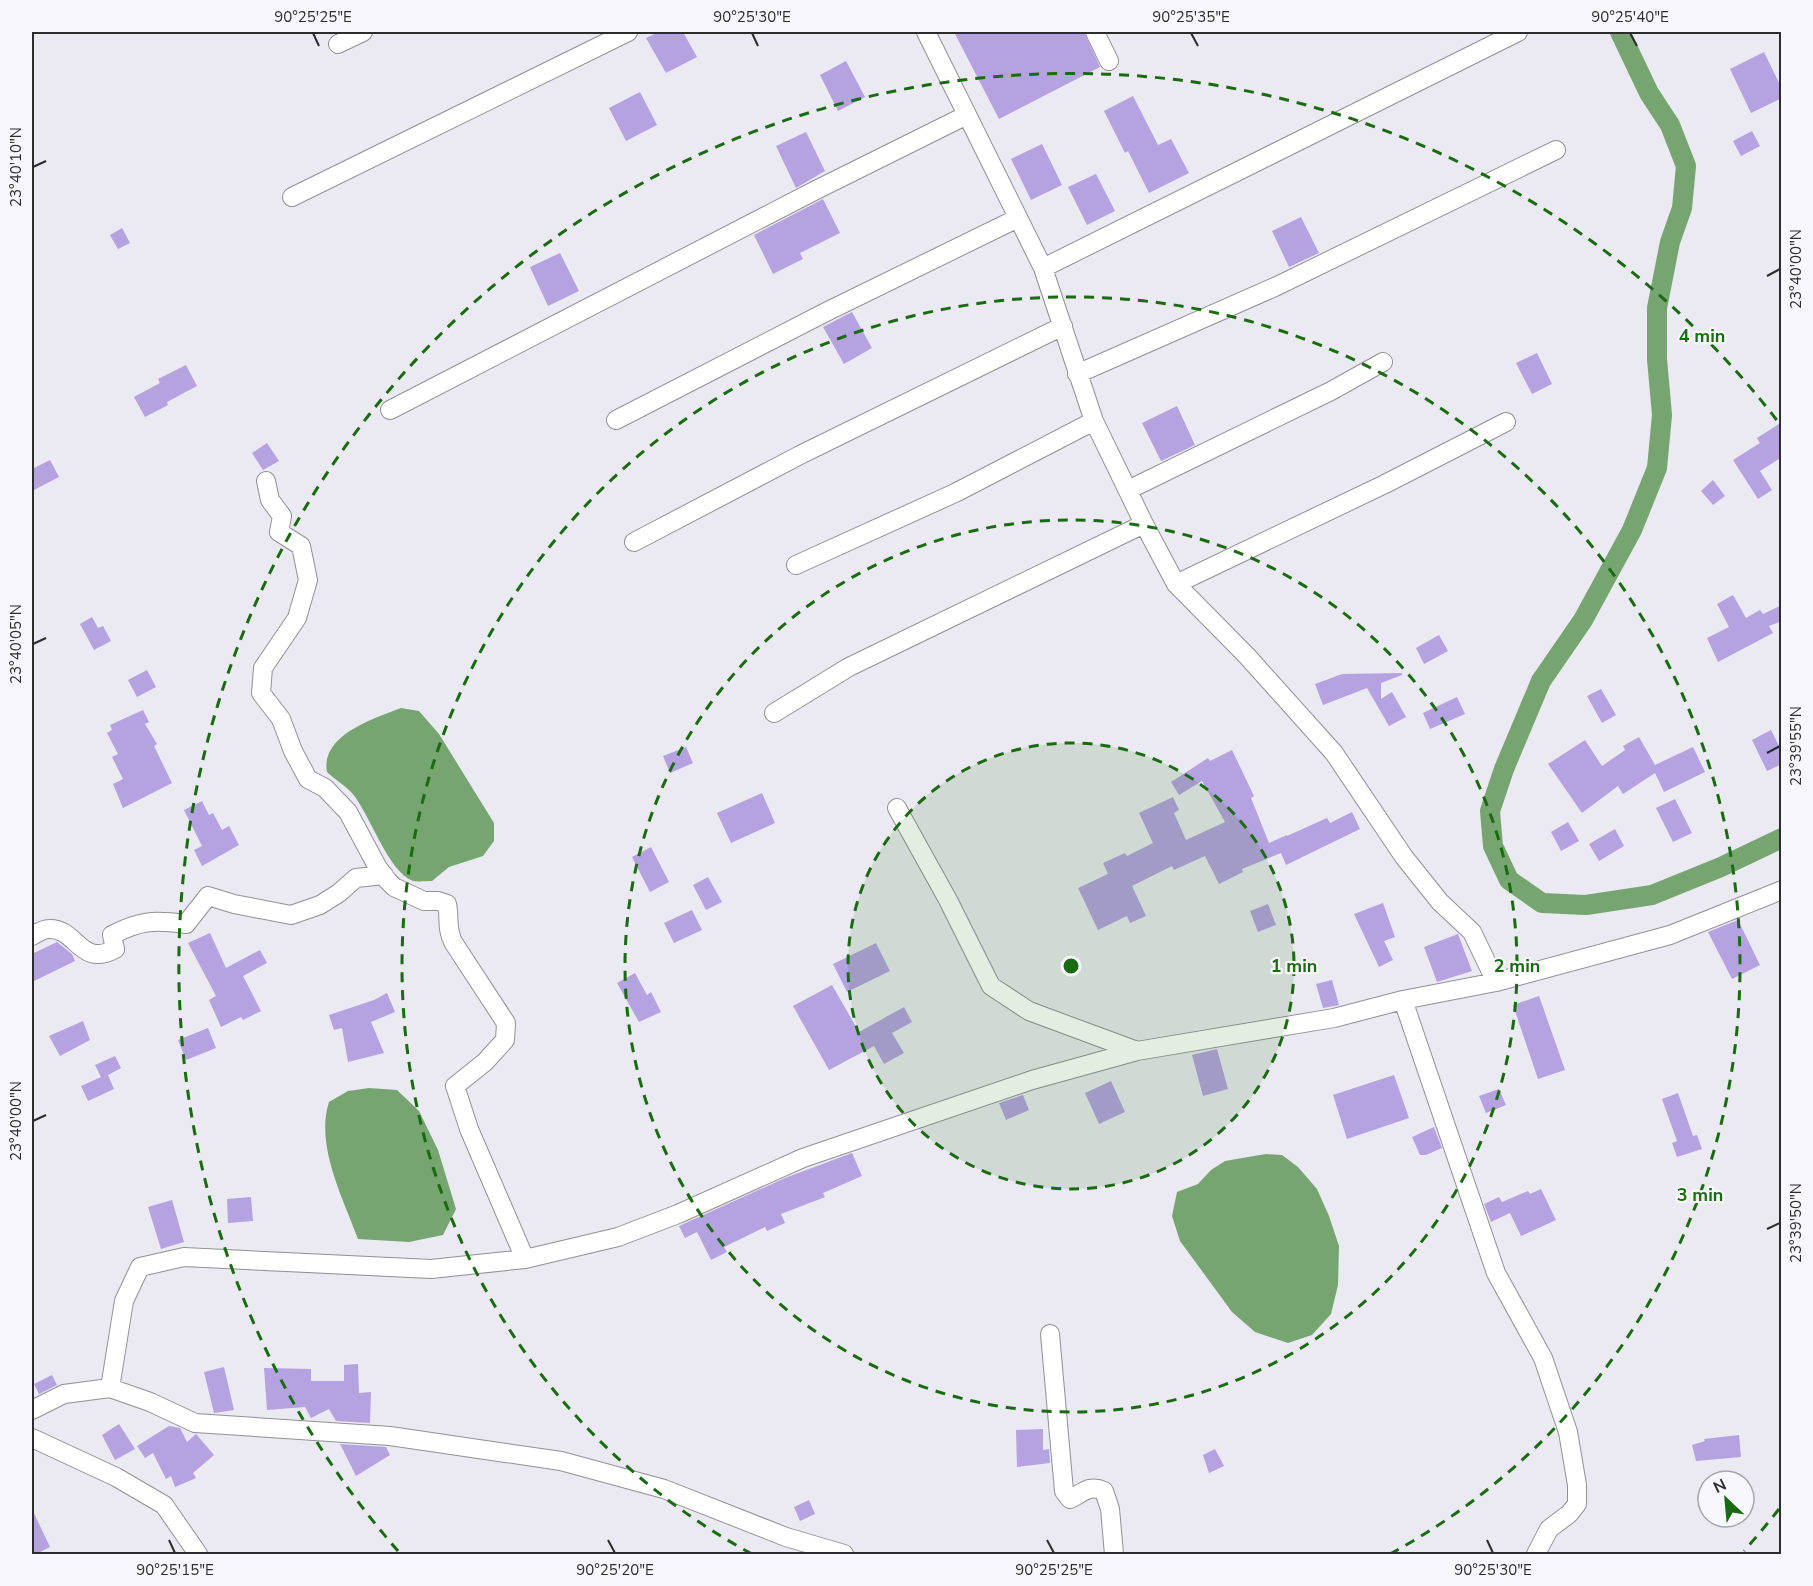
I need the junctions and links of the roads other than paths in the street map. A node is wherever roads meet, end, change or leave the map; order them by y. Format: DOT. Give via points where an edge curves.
graph roads {
  1 [pos="363,32"];
  2 [pos="628,32"];
  3 [pos="926,32"];
  4 [pos="1095,32"];
  5 [pos="1518,32"];
  6 [pos="338,44"];
  7 [pos="1109,61"];
  8 [pos="967,115"];
  9 [pos="1556,150"];
  10 [pos="292,197"];
  11 [pos="1018,218"];
  12 [pos="1043,268"];
  13 [pos="1063,326"];
  14 [pos="1383,362"];
  15 [pos="1077,374"];
  16 [pos="390,410"];
  17 [pos="616,420"];
  18 [pos="1094,422"];
  19 [pos="1506,422"];
  20 [pos="266,482"];
  21 [pos="1128,490"];
  22 [pos="1144,524"];
  23 [pos="634,542"];
  24 [pos="796,565"];
  25 [pos="1176,584"];
  26 [pos="774,713"];
  27 [pos="897,808"];
  28 [pos="384,875"];
  29 [pos="1782,890"];
  30 [pos="32,936"];
  31 [pos="1496,982"];
  32 [pos="1403,1000"];
  33 [pos="1137,1051"];
  34 [pos="525,1259"];
  35 [pos="1050,1334"];
  36 [pos="110,1388"];
  37 [pos="32,1410"];
  38 [pos="32,1438"];
  39 [pos="198,1554"];
  40 [pos="844,1554"];
  41 [pos="1114,1554"];
  42 [pos="1536,1554"];
  1 -- 6 [label="street"];
  2 -- 10 [label="street"];
  3 -- 8 [label="street"];
  4 -- 7 [label="street"];
  5 -- 12 [label="street"];
  8 -- 11 [label="street"];
  8 -- 16 [label="street"];
  9 -- 15 [label="street" via="1277,286"];
  11 -- 12 [label="street"];
  11 -- 17 [label="street"];
  12 -- 13 [label="street"];
  13 -- 15 [label="street"];
  13 -- 23 [label="street" via="802,454"];
  14 -- 21 [label="street"];
  15 -- 18 [label="street"];
  18 -- 21 [label="street"];
  18 -- 24 [label="street" via="955,493"];
  19 -- 25 [label="street"];
  20 -- 28 [label="street" via="270,500 282,516 279,532 301,546 308,580 297,618 263,668 261,693 281,719 308,779 325,788 348,812"];
  21 -- 22 [label="street"];
  22 -- 25 [label="street"];
  22 -- 26 [label="street" via="849,667"];
  25 -- 31 [label="street" via="1334,753 1404,857 1440,902 1473,932"];
  27 -- 33 [label="street" via="991,986 1029,1011"];
  28 -- 30 [label="street" via="356,878 320,905 291,915 208,896 186,924 132,924 112,935 115,949 104,955 88,952 64,933 51,929"];
  28 -- 34 [label="street" via="394,888 424,901 447,904 447,930 506,1023 505,1040 455,1086 469,1129"];
  29 -- 31 [label="street" via="1670,936"];
  31 -- 32 [label="street"];
  32 -- 33 [label="street" via="1334,1018"];
  32 -- 42 [label="street" via="1496,1273 1542,1358 1568,1432 1577,1504 1549,1529"];
  33 -- 34 [label="street" via="1032,1080 803,1158 618,1237"];
  34 -- 36 [label="street" via="431,1269 184,1257 140,1268 124,1301"];
  35 -- 41 [label="street" via="1064,1491 1070,1498 1088,1488 1104,1491 1110,1509"];
  36 -- 37 [label="street" via="64,1394"];
  36 -- 40 [label="street" via="195,1424 390,1436 561,1461 664,1489 786,1538"];
  38 -- 39 [label="street" via="116,1476 164,1505"];
}
